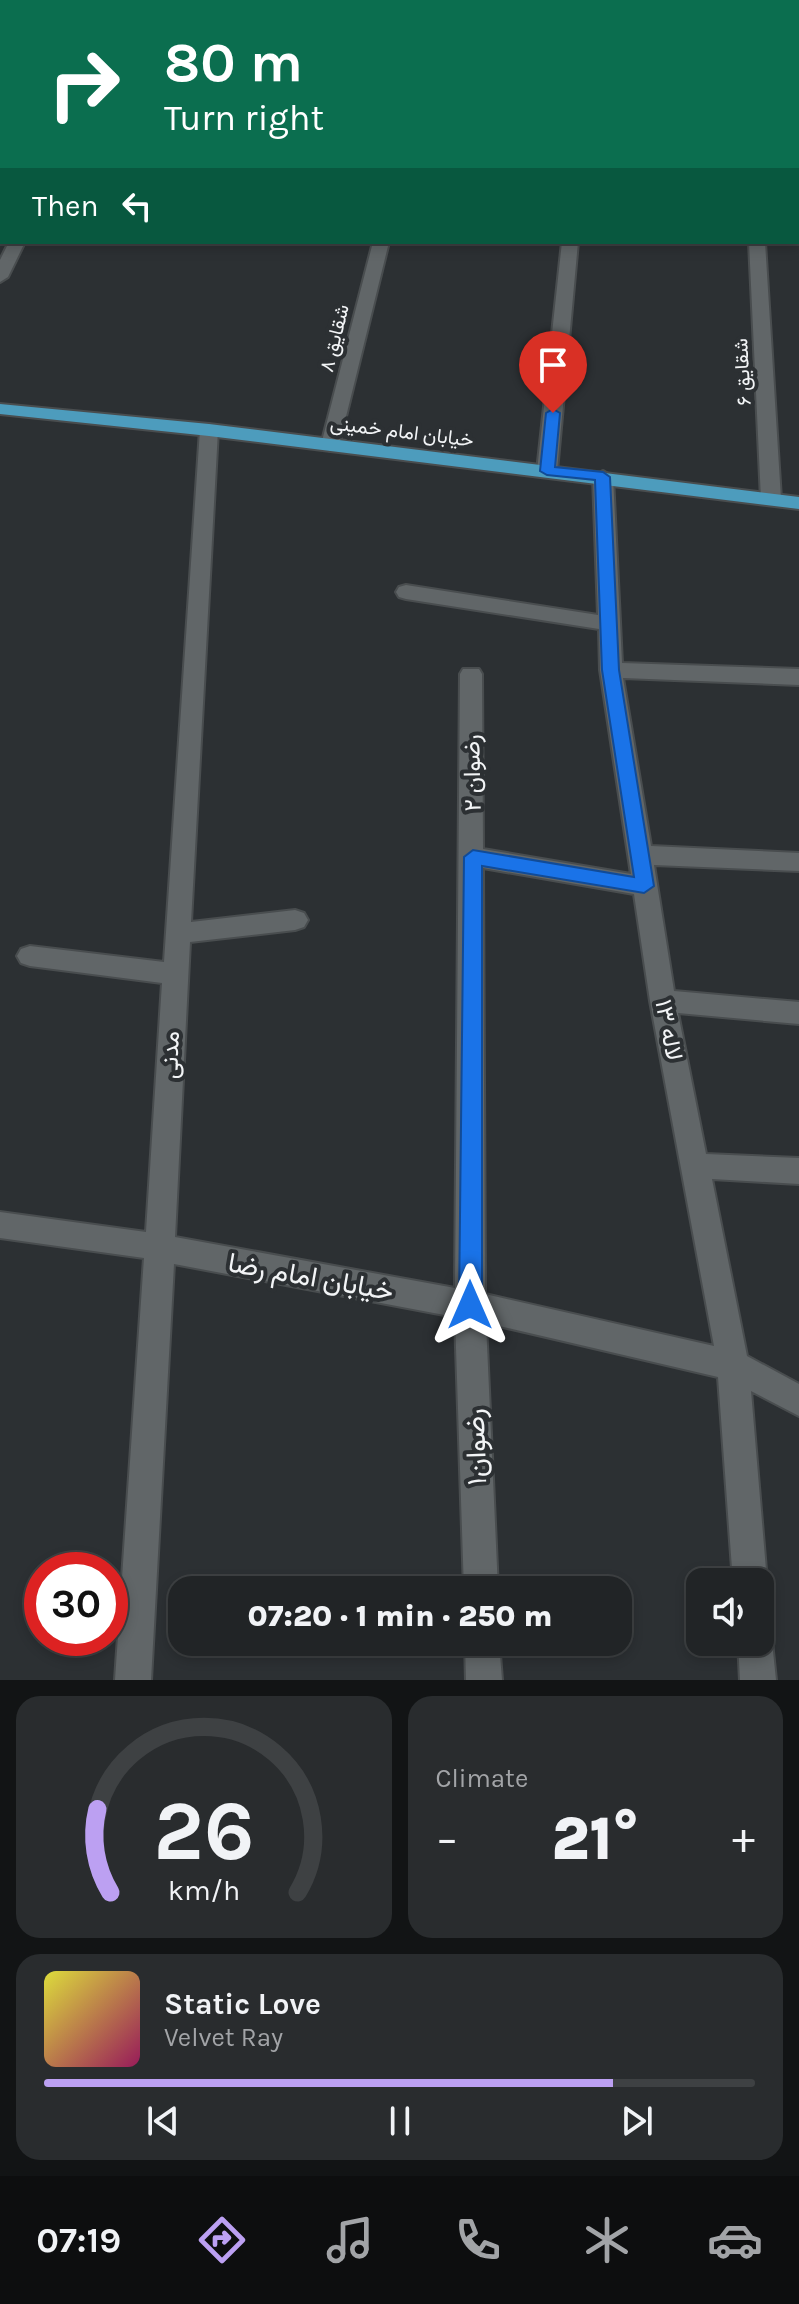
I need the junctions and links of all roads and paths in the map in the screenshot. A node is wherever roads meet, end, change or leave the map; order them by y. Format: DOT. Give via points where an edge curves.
graph roads {
  1 [pos="16,244"];
  2 [pos="380,244"];
  3 [pos="570,244"];
  4 [pos="757,244"];
  5 [pos="0,277"];
  6 [pos="0,409"];
  7 [pos="209,430"];
  8 [pos="330,445"];
  9 [pos="547,471"];
  10 [pos="603,477"];
  11 [pos="771,499"];
  12 [pos="799,503"];
  13 [pos="406,592"];
  14 [pos="609,624"];
  15 [pos="611,670"];
  16 [pos="471,674"];
  17 [pos="799,677"];
  18 [pos="640,855"];
  19 [pos="473,857"];
  20 [pos="799,862"];
  21 [pos="644,886"];
  22 [pos="295,920"];
  23 [pos="176,934"];
  24 [pos="30,956"];
  25 [pos="174,974"];
  26 [pos="663,1001"];
  27 [pos="799,1013"];
  28 [pos="696,1166"];
  29 [pos="799,1171"];
  30 [pos="0,1225"];
  31 [pos="162,1249"];
  32 [pos="470,1305"];
  33 [pos="733,1365"];
  34 [pos="799,1401"];
  35 [pos="749,1568"];
  36 [pos="480,1576"];
  37 [pos="483,1656"];
  38 [pos="756,1656"];
  39 [pos="133,1680"];
  40 [pos="484,1680"];
  41 [pos="758,1680"];
  1 -- 5 [label="street"];
  2 -- 8 [label="street, شقایق ۸"];
  3 -- 9 [label="street"];
  4 -- 11 [label="street, شقایق ۶"];
  6 -- 7 [label="main road, خیابان امام خمینی"];
  7 -- 8 [label="main road, خیابان امام خمینی"];
  7 -- 23 [label="street, مدنی"];
  8 -- 9 [label="main road, خیابان امام خمینی"];
  9 -- 10 [label="main road, خیابان امام خمینی"];
  10 -- 11 [label="main road, خیابان امام خمینی"];
  10 -- 14 [label="street, لاله ۱۳"];
  11 -- 12 [label="main road, خیابان امام خمینی"];
  13 -- 14 [label="street"];
  14 -- 15 [label="street, لاله ۱۳"];
  15 -- 17 [label="street"];
  15 -- 18 [label="street, لاله ۱۳"];
  16 -- 19 [label="street, رضوان ۲"];
  18 -- 20 [label="street"];
  18 -- 21 [label="street, لاله ۱۳"];
  19 -- 21 [label="street"];
  19 -- 32 [label="street, رضوان ۲"];
  21 -- 26 [label="street, لاله ۱۳"];
  22 -- 23 [label="street"];
  23 -- 25 [label="street, مدنی"];
  24 -- 25 [label="street"];
  25 -- 31 [label="street, مدنی"];
  26 -- 27 [label="street"];
  26 -- 28 [label="street, لاله ۱۳"];
  28 -- 29 [label="street"];
  28 -- 33 [label="street, لاله ۱۳"];
  30 -- 31 [label="street, خیابان امام رضا"];
  31 -- 32 [label="street, خیابان امام رضا"];
  31 -- 39 [label="street, مدنی"];
  32 -- 33 [label="street, خیابان امام رضا"];
  32 -- 36 [label="street, رضوان۱"];
  33 -- 34 [label="street, خیابان امام رضا"];
  33 -- 35 [label="street, لاله ۱۳"];
  37 -- 40 [label="street"];
  38 -- 41 [label="street"];
}
